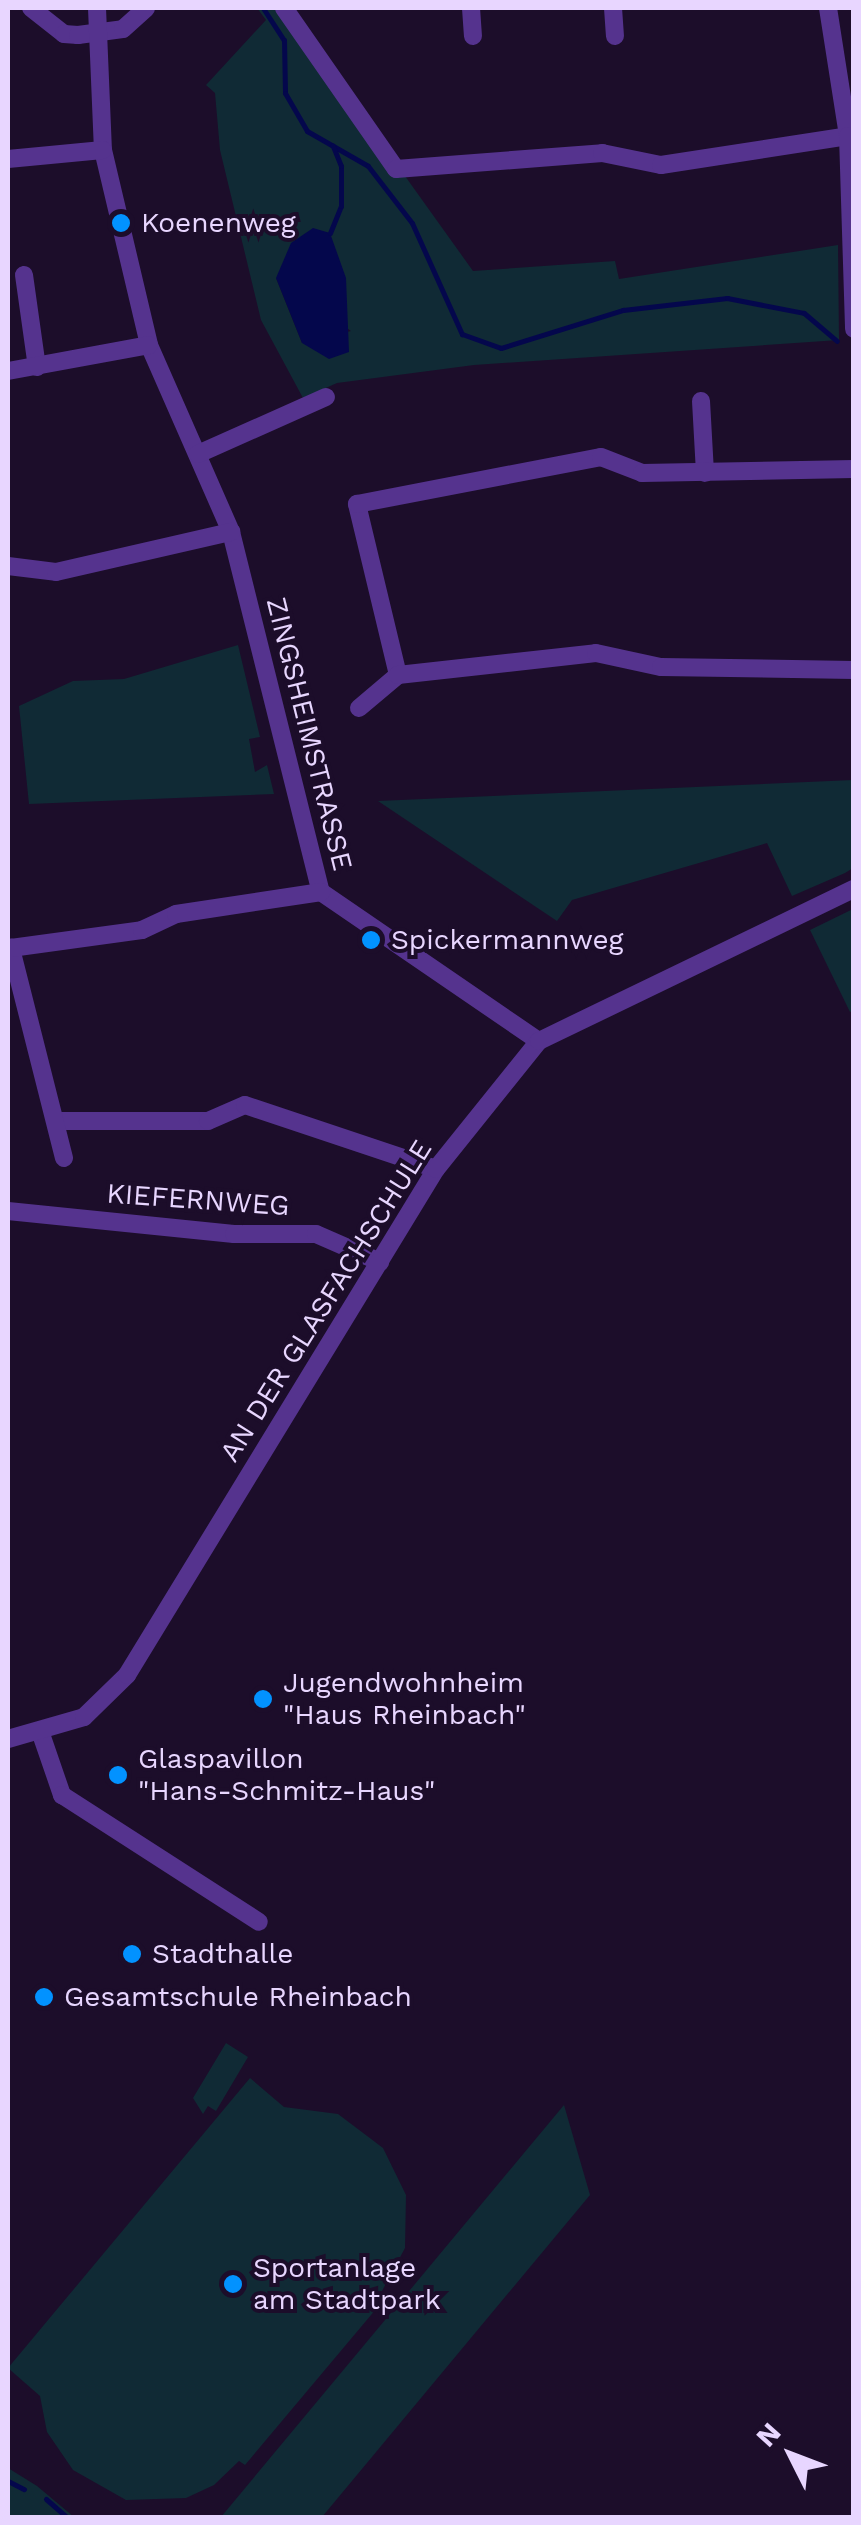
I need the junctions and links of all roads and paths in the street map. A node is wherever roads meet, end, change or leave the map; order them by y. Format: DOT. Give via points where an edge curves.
graph roads {
  1 [pos="30,8"];
  2 [pos="89,8"];
  3 [pos="97,8"];
  4 [pos="146,8"];
  5 [pos="284,8"];
  6 [pos="471,8"];
  7 [pos="613,8"];
  8 [pos="828,8"];
  9 [pos="95,35"];
  10 [pos="473,36"];
  11 [pos="614,36"];
  12 [pos="848,136"];
  13 [pos="103,150"];
  14 [pos="8,158"];
  15 [pos="24,275"];
  16 [pos="854,329"];
  17 [pos="149,345"];
  18 [pos="36,367"];
  19 [pos="8,371"];
  20 [pos="326,397"];
  21 [pos="701,401"];
  22 [pos="198,454"];
  23 [pos="854,469"];
  24 [pos="705,473"];
  25 [pos="231,532"];
  26 [pos="8,566"];
  27 [pos="854,670"];
  28 [pos="398,675"];
  29 [pos="359,708"];
  30 [pos="854,889"];
  31 [pos="320,892"];
  32 [pos="539,1041"];
  33 [pos="57,1121"];
  34 [pos="64,1158"];
  35 [pos="436,1169"];
  36 [pos="8,1211"];
  37 [pos="380,1262"];
  38 [pos="41,1734"];
  39 [pos="8,1739"];
  40 [pos="259,1922"];
  1 -- 9 [label="street" via="64,34"];
  2 -- 9 [label="street, ZINGSHEIMSTRASSE"];
  3 -- 9 [label="street, ZINGSHEIMSTRASSE"];
  4 -- 9 [label="street" via="123,29"];
  5 -- 12 [label="street" via="396,169 602,152 661,165"];
  6 -- 10 [label="street"];
  7 -- 11 [label="street"];
  8 -- 12 [label="street"];
  9 -- 13 [label="street, ZINGSHEIMSTRASSE"];
  12 -- 16 [label="street"];
  13 -- 14 [label="street"];
  13 -- 17 [label="street, ZINGSHEIMSTRASSE"];
  15 -- 18 [label="street"];
  17 -- 18 [label="street"];
  17 -- 22 [label="street, ZINGSHEIMSTRASSE"];
  18 -- 19 [label="street"];
  20 -- 22 [label="street"];
  21 -- 24 [label="street"];
  22 -- 25 [label="street, ZINGSHEIMSTRASSE"];
  23 -- 24 [label="street"];
  24 -- 28 [label="street" via="642,473 601,457 357,504"];
  25 -- 26 [label="street" via="56,572"];
  25 -- 31 [label="street, ZINGSHEIMSTRASSE"];
  27 -- 28 [label="street" via="661,667 596,653"];
  28 -- 29 [label="street"];
  30 -- 32 [label="street, AN DER GLASFACHSCHULE"];
  31 -- 32 [label="street, ZINGSHEIMSTRASSE"];
  31 -- 33 [label="street" via="176,914 142,930 11,948"];
  32 -- 35 [label="street, AN DER GLASFACHSCHULE"];
  33 -- 34 [label="street"];
  33 -- 35 [label="street" via="208,1121 244,1105"];
  35 -- 37 [label="street, AN DER GLASFACHSCHULE"];
  36 -- 37 [label="street, KIEFERNWEG" via="234,1234 316,1234"];
  37 -- 38 [label="street, AN DER GLASFACHSCHULE" via="128,1674 84,1717"];
  38 -- 39 [label="street, AN DER GLASFACHSCHULE"];
  38 -- 40 [label="street" via="62,1795"];
}
